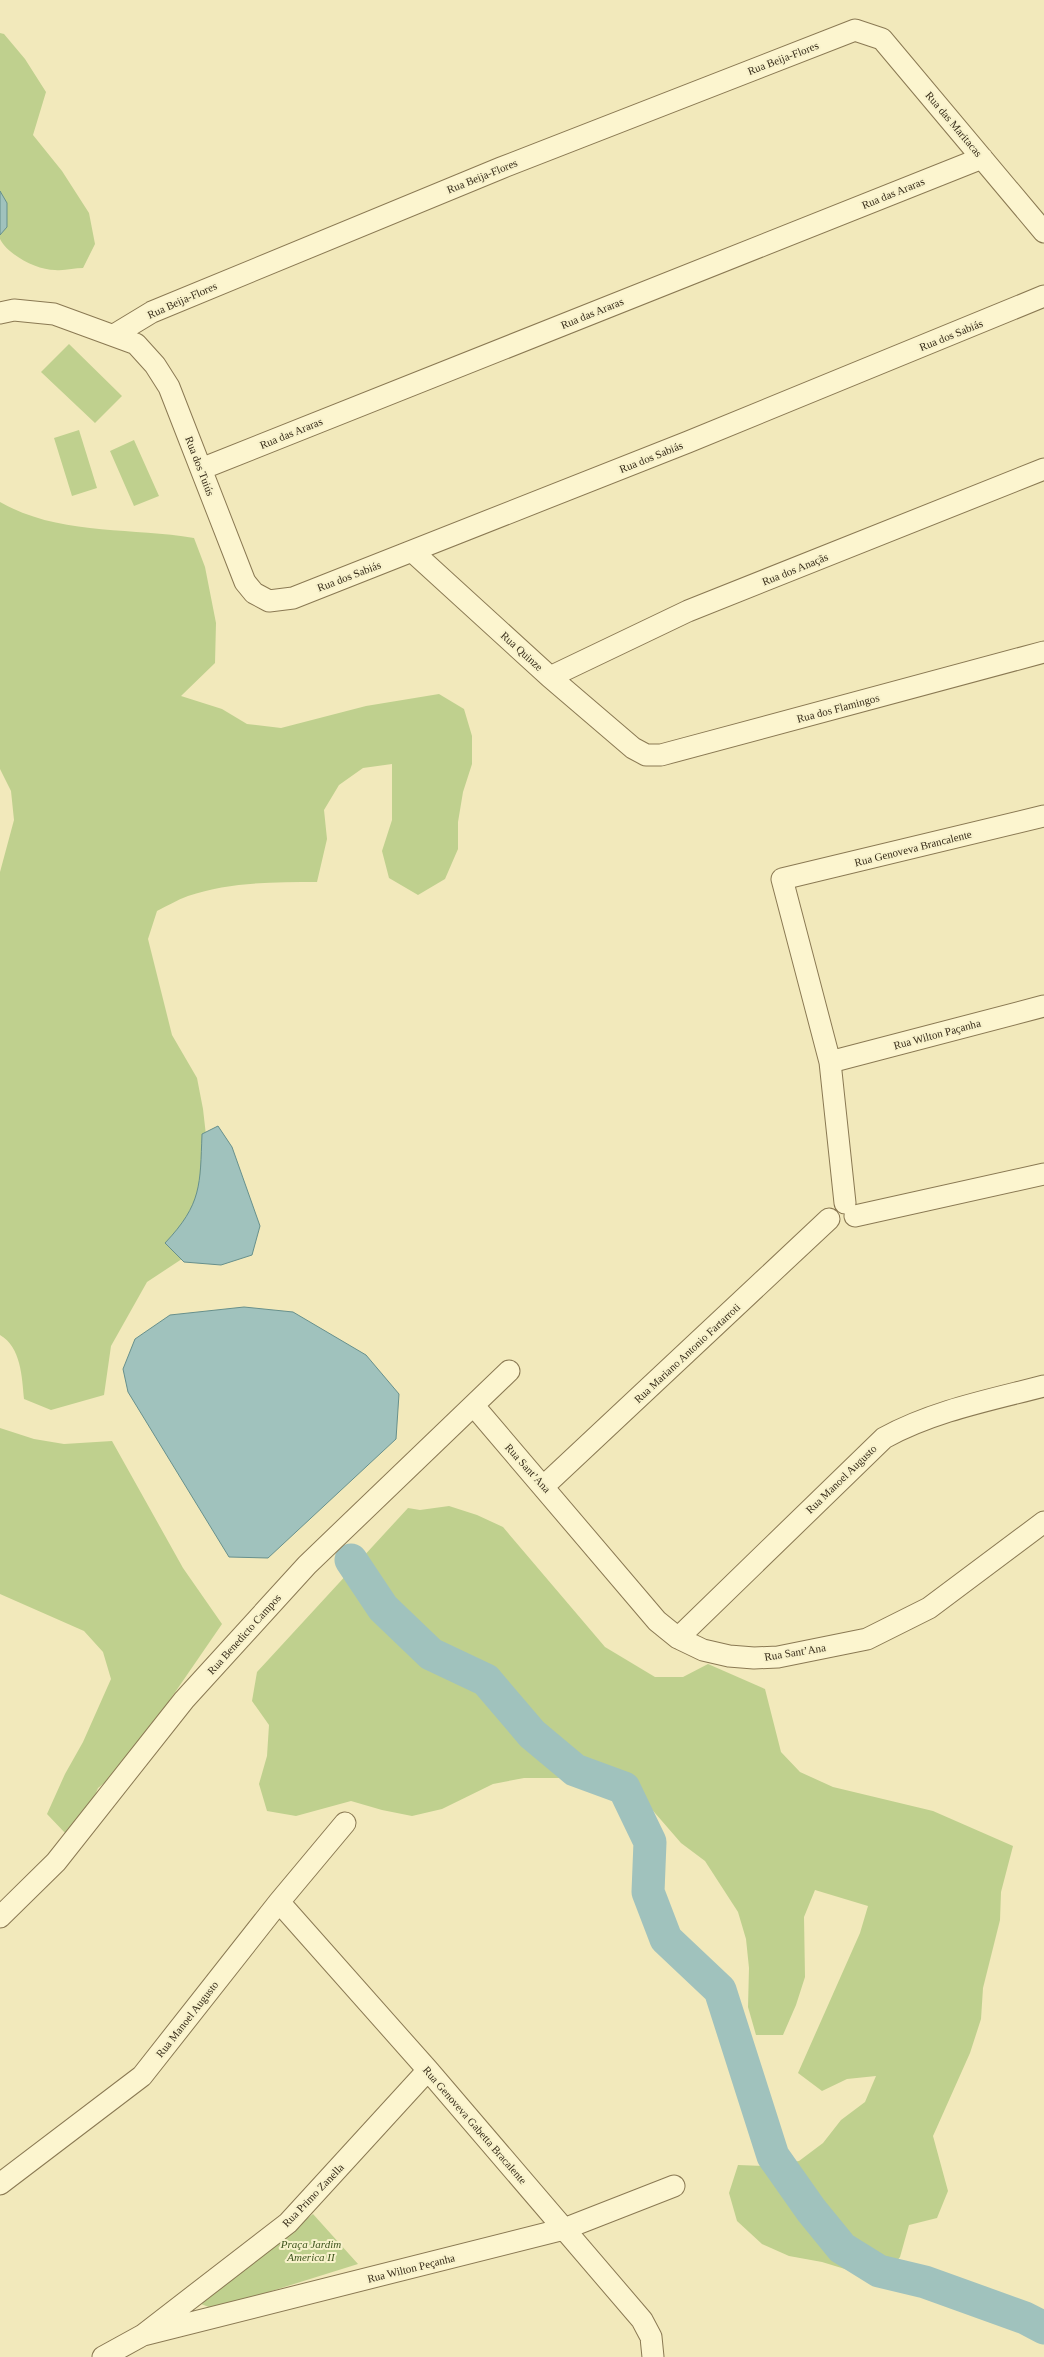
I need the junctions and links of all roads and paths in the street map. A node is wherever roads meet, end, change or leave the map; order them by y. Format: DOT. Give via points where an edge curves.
graph roads {
  1 [pos="855,30"];
  2 [pos="982,158"];
  3 [pos="1044,232"];
  4 [pos="1044,296"];
  5 [pos="0,313"];
  6 [pos="114,335"];
  7 [pos="201,469"];
  8 [pos="1044,469"];
  9 [pos="413,552"];
  10 [pos="254,593"];
  11 [pos="1044,652"];
  12 [pos="550,677"];
  13 [pos="633,748"];
  14 [pos="1044,816"];
  15 [pos="1044,1006"];
  16 [pos="830,1062"];
  17 [pos="1044,1174"];
  18 [pos="850,1210"];
  19 [pos="509,1371"];
  20 [pos="1044,1386"];
  21 [pos="474,1406"];
  22 [pos="544,1486"];
  23 [pos="1044,1522"];
  24 [pos="678,1638"];
  25 [pos="345,1823"];
  26 [pos="279,1902"];
  27 [pos="0,1917"];
  28 [pos="428,2070"];
  29 [pos="0,2184"];
  30 [pos="674,2186"];
  31 [pos="564,2229"];
  32 [pos="143,2334"];
  33 [pos="103,2357"];
  34 [pos="652,2357"];
  1 -- 2 [label="street, Rua das Maritacas" via="882,39"];
  1 -- 6 [label="street, Rua Beija-Flores" via="501,168 152,312"];
  2 -- 3 [label="street, Rua das Maritacas"];
  2 -- 7 [label="street, Rua das Araras"];
  4 -- 9 [label="street, Rua dos Sabiás" via="710,434"];
  5 -- 6 [label="street" via="14,310 54,314"];
  6 -- 7 [label="street, Rua dos Tuiús" via="136,344 155,365 169,387"];
  7 -- 10 [label="street, Rua dos Tuiús" via="245,582"];
  8 -- 12 [label="street, Rua dos Anaçãs" via="688,612"];
  9 -- 10 [label="street, Rua dos Sabiás" via="293,598 269,601"];
  9 -- 12 [label="street, Rua Quinze"];
  11 -- 13 [label="street, Rua dos Flamingos" via="662,755 646,755"];
  12 -- 13 [label="street, Rua Quinze"];
  14 -- 16 [label="street, Rua Genoveva Brancalente" via="782,880"];
  15 -- 16 [label="street, Rua Wilton Paçanha"];
  16 -- 18 [label="street"];
  17 -- 18 [label="street"];
  18 -- 22 [label="street, Rua Mariano Antonio Fartarroti" via="854,1222 848,1228 832,1225 829,1219"];
  19 -- 21 [label="street, Rua Benedicto Campos"];
  20 -- 24 [label="street, Rua Manoel Augusto" via="934,1415 884,1438"];
  21 -- 22 [label="street, Rua Sant’Ana"];
  21 -- 27 [label="street, Rua Benedicto Campos" via="307,1565 184,1700 56,1862"];
  22 -- 24 [label="street, Rua Sant’Ana" via="657,1621"];
  23 -- 24 [label="street, Rua Sant’Ana" via="929,1608 867,1640 778,1657 754,1658 728,1656 703,1650"];
  25 -- 26 [label="street, Rua Manoel Augusto"];
  26 -- 28 [label="street, Rua Genoveva Gabetta Bracalente"];
  26 -- 29 [label="street, Rua Manoel Augusto" via="142,2076"];
  28 -- 31 [label="street, Rua Genoveva Gabetta Bracalente"];
  28 -- 32 [label="street, Rua Primo Zanella" via="288,2223"];
  30 -- 31 [label="street, Rua Wilton Peçanha"];
  31 -- 32 [label="street, Rua Wilton Peçanha"];
  31 -- 34 [label="street, Rua Genoveva Gabetta Bracalente" via="642,2320 651,2337"];
  32 -- 33 [label="street, Rua Primo Zanella"];
}
